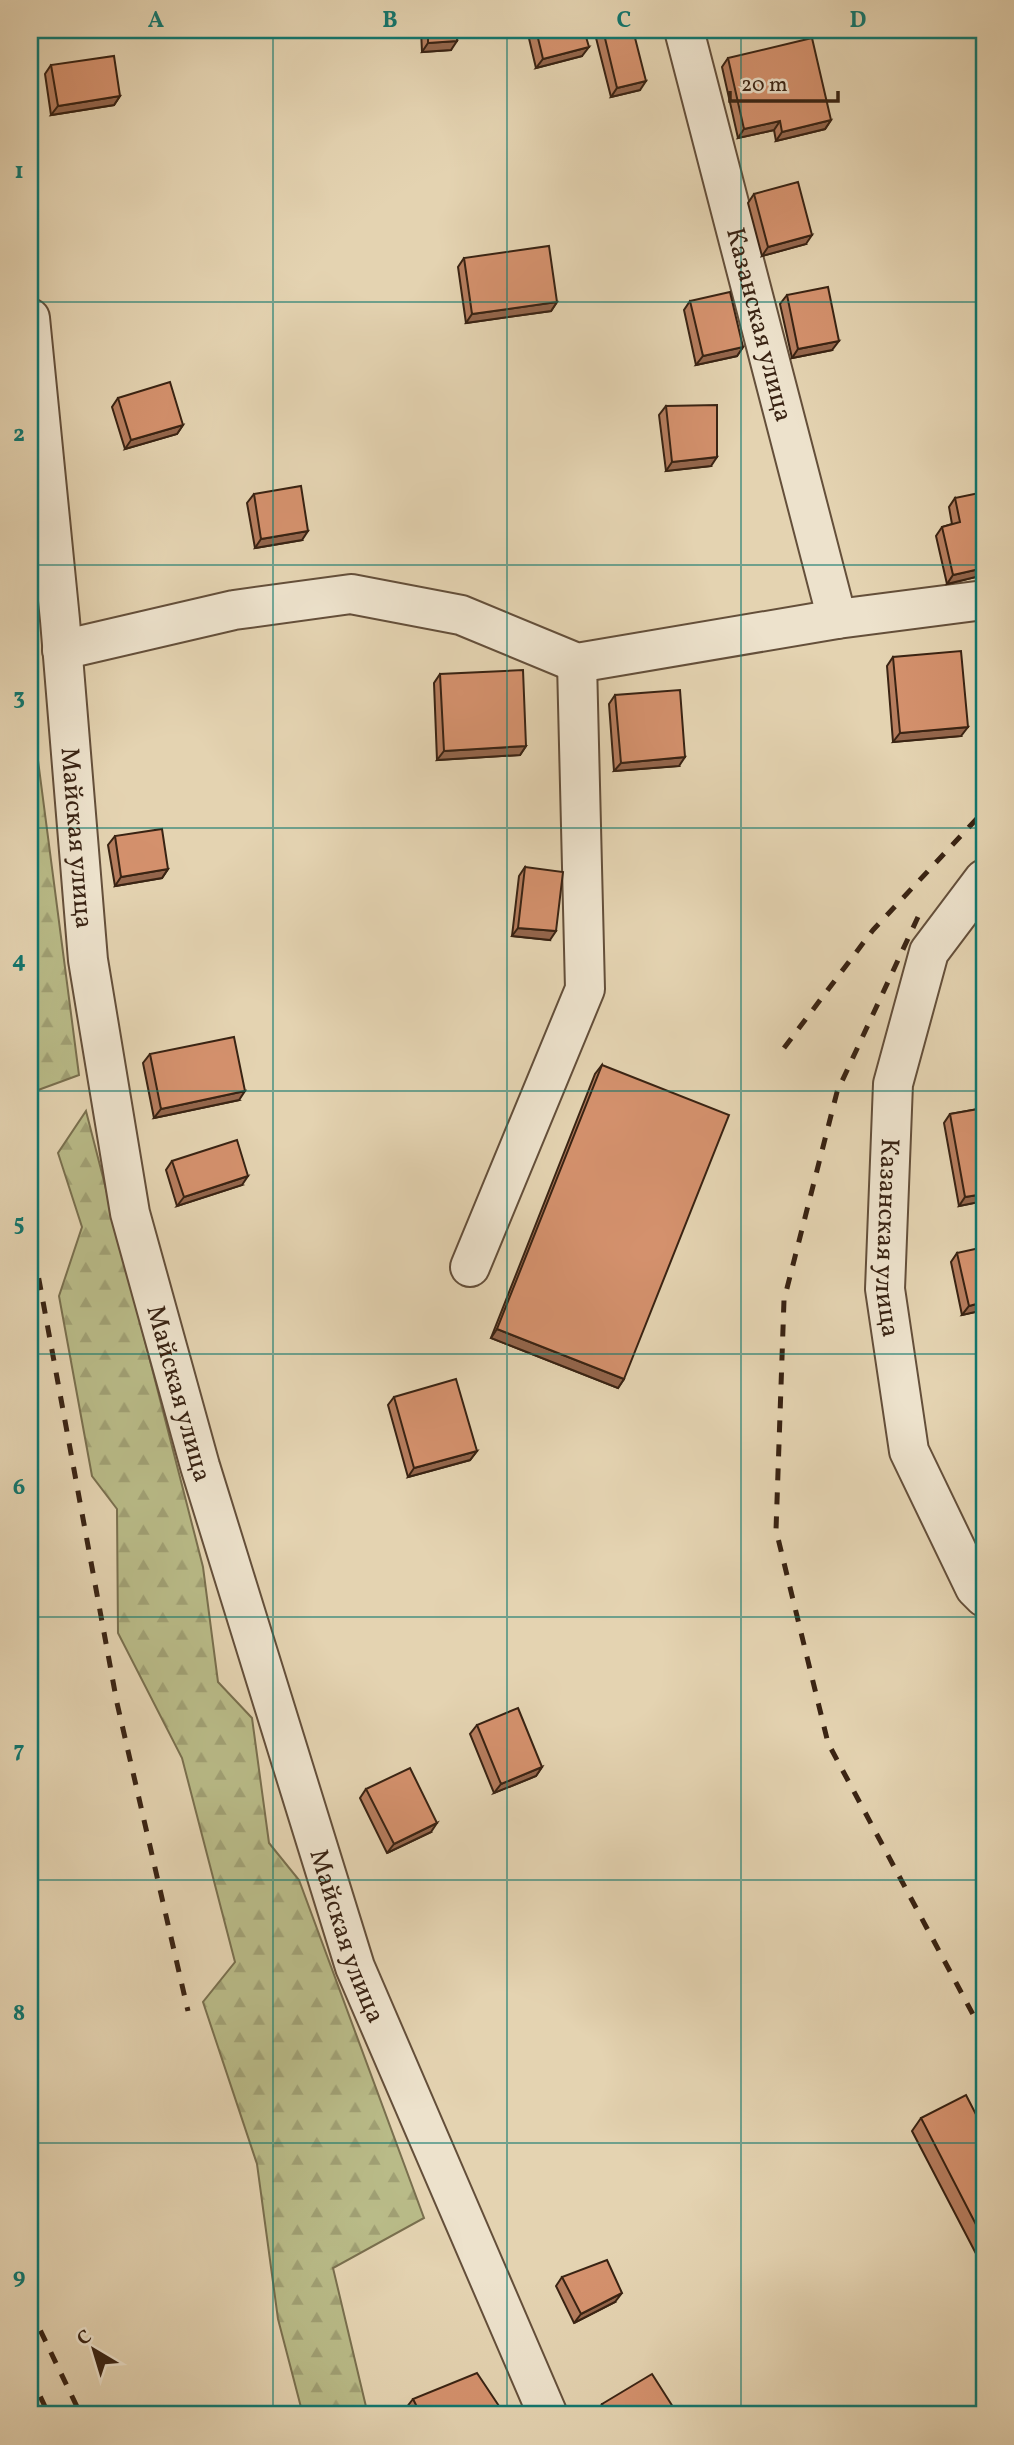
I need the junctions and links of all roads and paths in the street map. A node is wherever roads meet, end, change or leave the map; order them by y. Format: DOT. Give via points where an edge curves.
graph roads {
  1 [pos="684,30"];
  2 [pos="30,318"];
  3 [pos="984,600"];
  4 [pos="837,619"];
  5 [pos="62,650"];
  6 [pos="577,663"];
  7 [pos="984,879"];
  8 [pos="470,1267"];
  9 [pos="984,1597"];
  10 [pos="548,2415"];
  1 -- 4 [label="street, Казанская улица"];
  2 -- 5 [label="street, Майская улица"];
  3 -- 4 [label="street"];
  4 -- 6 [label="street"];
  5 -- 6 [label="street" via="234,610 351,594 461,615"];
  5 -- 10 [label="street, Майская улица" via="88,960 130,1213 200,1466 355,1967"];
  6 -- 8 [label="street" via="585,989"];
  7 -- 9 [label="street, Казанская улица" via="929,952 894,1084 885,1289 909,1451 975,1588"];
}
